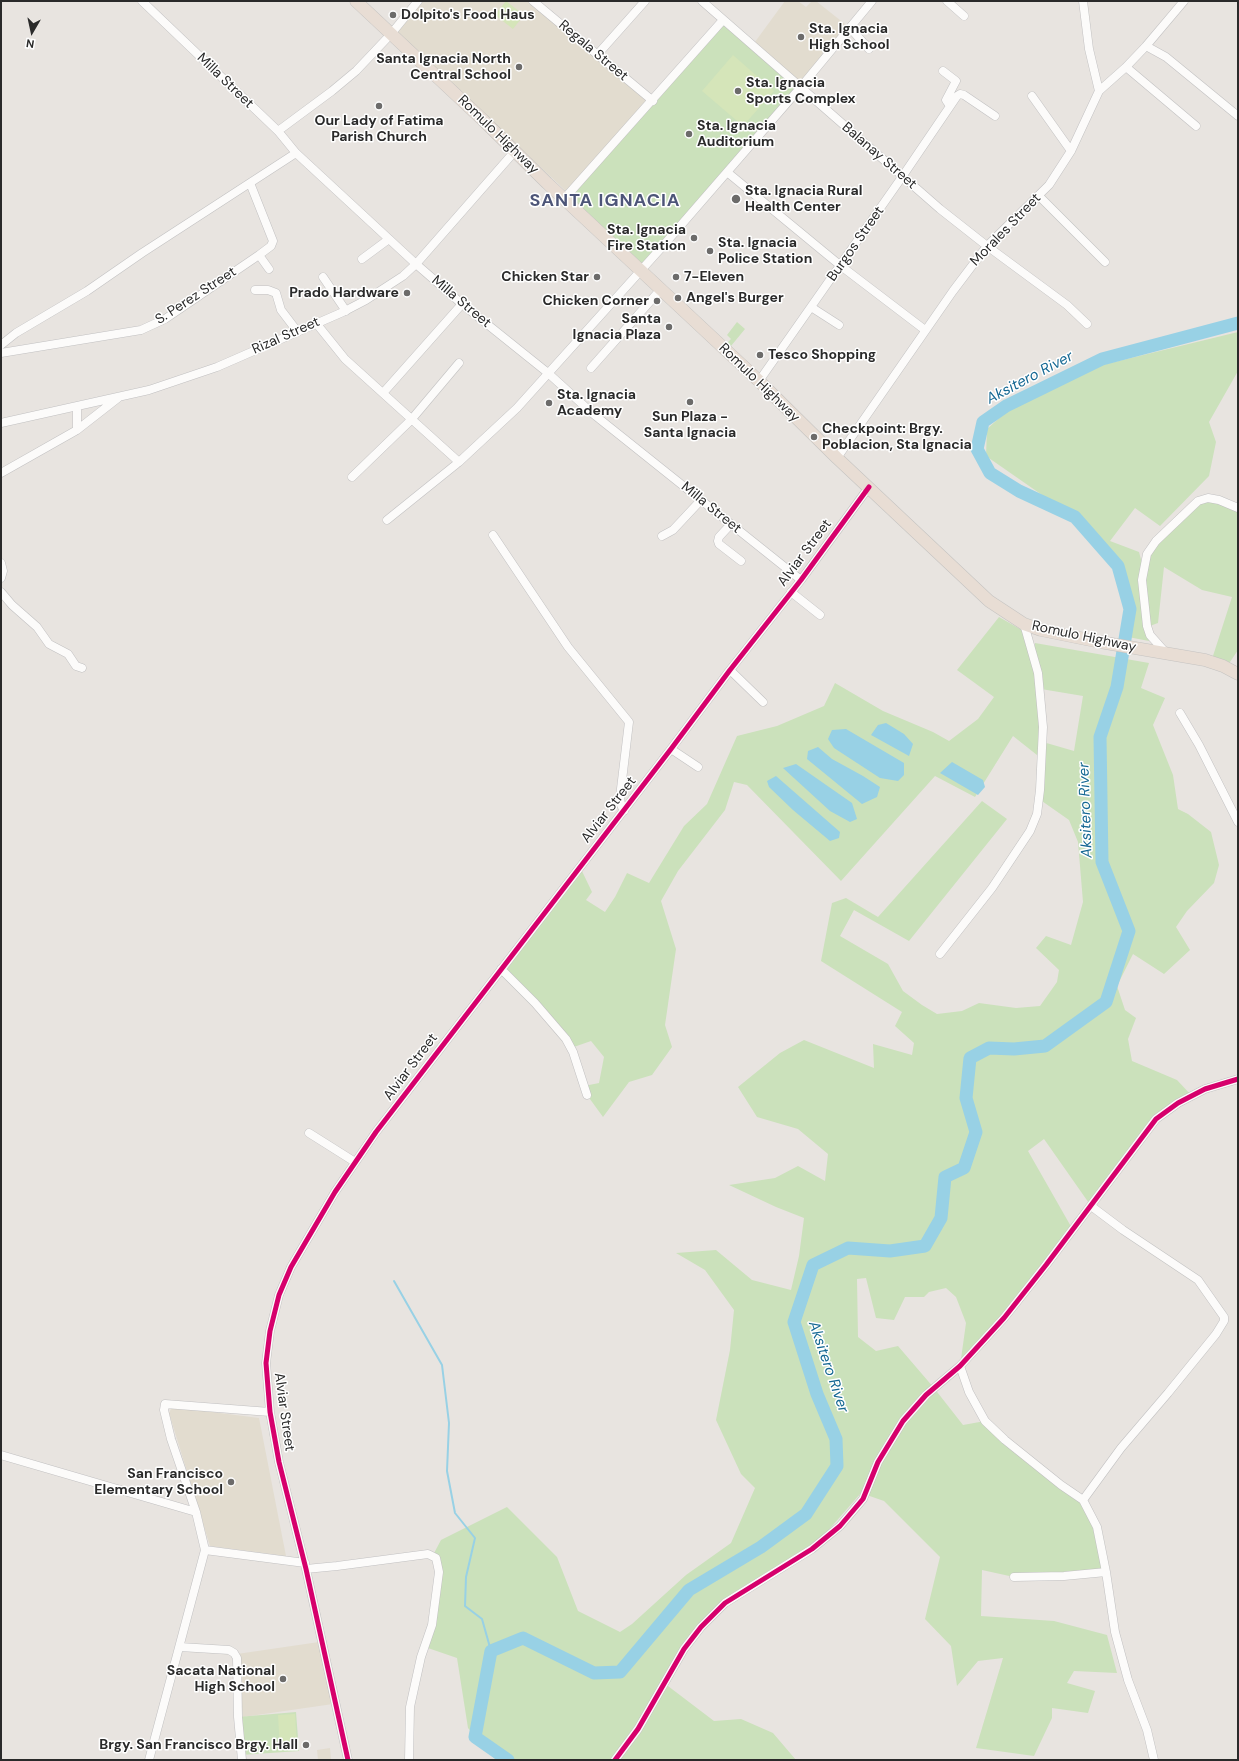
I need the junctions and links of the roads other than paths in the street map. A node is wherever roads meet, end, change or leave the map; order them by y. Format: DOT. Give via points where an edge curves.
graph roads {
  1 [pos="142,1"];
  2 [pos="356,1"];
  3 [pos="418,1"];
  4 [pos="533,1"];
  5 [pos="645,1"];
  6 [pos="702,1"];
  7 [pos="872,1"];
  8 [pos="947,1"];
  9 [pos="1082,1"];
  10 [pos="1184,1"];
  11 [pos="964,16"];
  12 [pos="723,20"];
  13 [pos="850,28"];
  14 [pos="392,34"];
  15 [pos="1146,46"];
  16 [pos="869,48"];
  17 [pos="597,55"];
  18 [pos="1126,67"];
  19 [pos="943,71"];
  20 [pos="800,88"];
  21 [pos="1099,90"];
  22 [pos="1032,96"];
  23 [pos="652,101"];
  24 [pos="950,106"];
  25 [pos="995,116"];
  26 [pos="1238,116"];
  27 [pos="1196,126"];
  28 [pos="278,131"];
  29 [pos="515,151"];
  30 [pos="1071,151"];
  31 [pos="296,153"];
  32 [pos="727,172"];
  33 [pos="902,177"];
  34 [pos="250,183"];
  35 [pos="1039,196"];
  36 [pos="564,199"];
  37 [pos="389,239"];
  38 [pos="987,246"];
  39 [pos="259,255"];
  40 [pos="362,259"];
  41 [pos="1105,262"];
  42 [pos="416,264"];
  43 [pos="841,266"];
  44 [pos="269,269"];
  45 [pos="641,270"];
  46 [pos="323,277"];
  47 [pos="661,289"];
  48 [pos="255,290"];
  49 [pos="462,304"];
  50 [pos="811,307"];
  51 [pos="346,311"];
  52 [pos="316,323"];
  53 [pos="1087,324"];
  54 [pos="839,325"];
  55 [pos="925,330"];
  56 [pos="297,331"];
  57 [pos="1,345"];
  58 [pos="1,353"];
  59 [pos="459,363"];
  60 [pos="591,368"];
  61 [pos="548,372"];
  62 [pos="759,381"];
  63 [pos="383,393"];
  64 [pos="120,397"];
  65 [pos="77,406"];
  66 [pos="411,420"];
  67 [pos="1,423"];
  68 [pos="77,430"];
  69 [pos="838,458"];
  70 [pos="459,462"];
  71 [pos="1,472"];
  72 [pos="352,477"];
  73 [pos="869,487"];
  74 [pos="701,500"];
  75 [pos="1238,508"];
  76 [pos="387,520"];
  77 [pos="731,524"];
  78 [pos="493,535"];
  79 [pos="662,536"];
  80 [pos="741,561"];
  81 [pos="1,563"];
  82 [pos="1,578"];
  83 [pos="801,580"];
  84 [pos="1,592"];
  85 [pos="791,592"];
  86 [pos="820,615"];
  87 [pos="1024,624"];
  88 [pos="1163,652"];
  89 [pos="82,668"];
  90 [pos="730,670"];
  91 [pos="1238,674"];
  92 [pos="764,702"];
  93 [pos="1180,713"];
  94 [pos="671,749"];
  95 [pos="698,767"];
  96 [pos="624,811"];
  97 [pos="1238,822"];
  98 [pos="940,954"];
  99 [pos="501,969"];
  100 [pos="1238,1079"];
  101 [pos="587,1095"];
  102 [pos="309,1133"];
  103 [pos="355,1162"];
  104 [pos="1091,1206"];
  105 [pos="960,1366"];
  106 [pos="270,1412"];
  107 [pos="1,1456"];
  108 [pos="1083,1500"];
  109 [pos="196,1512"];
  110 [pos="205,1550"];
  111 [pos="305,1566"];
  112 [pos="1106,1572"];
  113 [pos="1014,1577"];
  114 [pos="180,1647"];
  115 [pos="149,1760"];
  116 [pos="242,1760"];
  117 [pos="348,1760"];
  118 [pos="409,1760"];
  119 [pos="615,1760"];
  120 [pos="1154,1760"];
  1 -- 28 [label="street, Milla Street"];
  2 -- 14 [label="highway, Romulo Highway"];
  3 -- 14 [label="street"];
  4 -- 17 [label="street, Regala Street"];
  5 -- 17 [label="street"];
  6 -- 12 [label="street, Balanay Street"];
  7 -- 13 [label="street"];
  8 -- 11 [label="street"];
  9 -- 21 [label="street" via="1089,49"];
  10 -- 15 [label="street"];
  12 -- 20 [label="street, Balanay Street"];
  12 -- 23 [label="street"];
  13 -- 16 [label="street"];
  13 -- 20 [label="street"];
  14 -- 28 [label="street" via="356,71"];
  14 -- 29 [label="highway, Romulo Highway"];
  15 -- 18 [label="street"];
  15 -- 26 [label="street" via="1166,57"];
  17 -- 23 [label="street, Regala Street"];
  18 -- 21 [label="street"];
  18 -- 27 [label="street"];
  19 -- 24 [label="street" via="956,81 946,100"];
  20 -- 32 [label="street"];
  20 -- 33 [label="street, Balanay Street"];
  21 -- 30 [label="street, Morales Street"];
  22 -- 30 [label="street"];
  23 -- 36 [label="street"];
  24 -- 25 [label="street" via="960,94"];
  24 -- 33 [label="street, Burgos Street"];
  28 -- 31 [label="street, Milla Street"];
  29 -- 36 [label="highway, Romulo Highway"];
  29 -- 42 [label="street, Rizal Street"];
  30 -- 35 [label="street, Morales Street" via="1055,177"];
  31 -- 34 [label="street"];
  31 -- 37 [label="street, Milla Street"];
  32 -- 43 [label="street"];
  32 -- 45 [label="street"];
  33 -- 38 [label="street, Balanay Street"];
  33 -- 43 [label="street, Burgos Street"];
  34 -- 39 [label="street, S. Perez Street" via="274,241"];
  34 -- 57 [label="street"];
  35 -- 38 [label="street, Morales Street"];
  35 -- 41 [label="street"];
  36 -- 45 [label="highway, Romulo Highway"];
  37 -- 40 [label="street"];
  37 -- 42 [label="street, Milla Street"];
  38 -- 53 [label="street, Balanay Street" via="1072,309"];
  38 -- 55 [label="street, Morales Street"];
  39 -- 44 [label="street"];
  39 -- 58 [label="street, S. Perez Street" via="165,319 141,330"];
  42 -- 49 [label="street, Milla Street"];
  42 -- 51 [label="street, Rizal Street" via="403,276"];
  43 -- 50 [label="street, Burgos Street"];
  43 -- 55 [label="street"];
  45 -- 47 [label="highway, Romulo Highway"];
  45 -- 61 [label="street"];
  46 -- 51 [label="street"];
  47 -- 60 [label="street"];
  47 -- 62 [label="highway, Romulo Highway"];
  48 -- 56 [label="street" via="276,293 281,310"];
  49 -- 61 [label="street, Milla Street"];
  49 -- 63 [label="street"];
  50 -- 54 [label="street"];
  50 -- 62 [label="street, Burgos Street"];
  51 -- 52 [label="street, Rizal Street"];
  52 -- 56 [label="street, Rizal Street"];
  52 -- 63 [label="street" via="336,349"];
  55 -- 69 [label="street, Morales Street"];
  56 -- 64 [label="street, Rizal Street" via="217,367"];
  59 -- 66 [label="street"];
  61 -- 70 [label="street" via="517,408"];
  61 -- 74 [label="street, Milla Street" via="592,412"];
  62 -- 69 [label="highway, Romulo Highway"];
  63 -- 66 [label="street"];
  64 -- 65 [label="street, Rizal Street"];
  64 -- 68 [label="street"];
  65 -- 67 [label="street, Rizal Street"];
  65 -- 68 [label="street"];
  66 -- 70 [label="street"];
  66 -- 72 [label="street"];
  68 -- 71 [label="street"];
  69 -- 73 [label="highway, Romulo Highway"];
  70 -- 76 [label="street"];
  73 -- 83 [label="street, Alviar Street"];
  73 -- 87 [label="highway, Romulo Highway" via="989,601"];
  74 -- 77 [label="street, Milla Street"];
  74 -- 79 [label="street" via="673,530"];
  75 -- 88 [label="street" via="1208,498 1198,501 1156,541 1147,554 1142,580 1147,626 1150,635"];
  77 -- 80 [label="street" via="718,541"];
  77 -- 83 [label="street, Milla Street"];
  78 -- 96 [label="street" via="568,647 629,722 620,798"];
  81 -- 82 [label="street"];
  83 -- 85 [label="street, Alviar Street"];
  84 -- 89 [label="street" via="37,627 49,644 68,654 72,662"];
  85 -- 86 [label="street"];
  85 -- 90 [label="street, Alviar Street"];
  87 -- 88 [label="highway, Romulo Highway" via="1057,634"];
  87 -- 98 [label="street" via="1038,673 1043,726 1037,814 1030,831 992,888"];
  88 -- 91 [label="highway, Romulo Highway" via="1205,660"];
  90 -- 92 [label="street"];
  90 -- 94 [label="street, Alviar Street"];
  93 -- 97 [label="street"];
  94 -- 95 [label="street"];
  94 -- 96 [label="street, Alviar Street"];
  96 -- 99 [label="street, Alviar Street"];
  99 -- 101 [label="street" via="566,1039"];
  99 -- 103 [label="street, Alviar Street"];
  100 -- 104 [label="street" via="1205,1090 1178,1103 1156,1119"];
  102 -- 103 [label="street"];
  103 -- 106 [label="street, Alviar Street" via="306,1241 279,1295 270,1330 266,1363"];
  104 -- 105 [label="street" via="1004,1318"];
  104 -- 108 [label="street" via="1198,1280 1224,1316 1224,1321 1121,1448"];
  105 -- 108 [label="street" via="969,1392 985,1421 1060,1485"];
  105 -- 119 [label="street" via="926,1395 903,1421 878,1462 863,1498 840,1526 812,1549 725,1603 701,1627 684,1649 638,1729"];
  106 -- 109 [label="street" via="165,1404 171,1439"];
  106 -- 111 [label="street, Alviar Street" via="279,1462"];
  107 -- 109 [label="street"];
  108 -- 112 [label="street" via="1095,1521"];
  109 -- 110 [label="street"];
  110 -- 111 [label="street"];
  110 -- 114 [label="street"];
  111 -- 117 [label="street, Alviar Street"];
  111 -- 118 [label="street" via="342,1566 418,1554 430,1554 436,1558 439,1572 432,1625 410,1707"];
  112 -- 113 [label="street"];
  112 -- 120 [label="street" via="1115,1632 1128,1680 1150,1737"];
  114 -- 115 [label="street"];
  114 -- 116 [label="street" via="230,1650 237,1658"];
}
